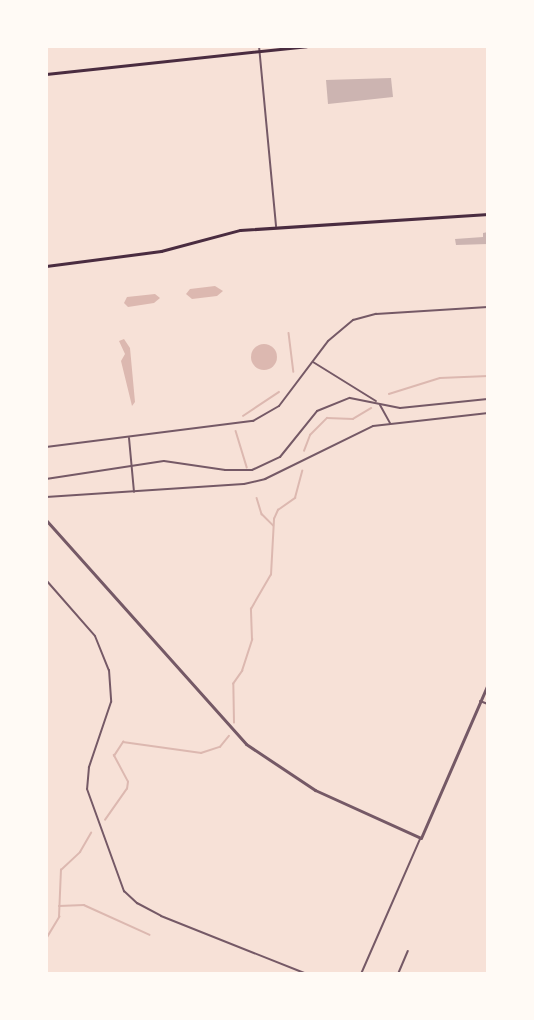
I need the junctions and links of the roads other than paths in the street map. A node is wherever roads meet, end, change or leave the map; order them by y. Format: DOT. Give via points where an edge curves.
graph roads {
  1 [pos="306,46"];
  2 [pos="260,48"];
  3 [pos="46,74"];
  4 [pos="488,214"];
  5 [pos="276,226"];
  6 [pos="46,266"];
  7 [pos="488,307"];
  8 [pos="313,362"];
  9 [pos="488,399"];
  10 [pos="379,404"];
  11 [pos="488,413"];
  12 [pos="390,423"];
  13 [pos="129,437"];
  14 [pos="46,447"];
  15 [pos="132,465"];
  16 [pos="46,479"];
  17 [pos="134,492"];
  18 [pos="46,497"];
  19 [pos="46,520"];
  20 [pos="46,580"];
  21 [pos="488,684"];
  22 [pos="480,701"];
  23 [pos="488,704"];
  24 [pos="420,838"];
  25 [pos="408,951"];
  26 [pos="307,974"];
  27 [pos="361,974"];
  28 [pos="398,974"];
  1 -- 2 [label="main road"];
  2 -- 3 [label="main road"];
  2 -- 5 [label="street"];
  4 -- 5 [label="main road"];
  5 -- 6 [label="main road" via="226,232 161,250"];
  7 -- 8 [label="street" via="360,317 335,333"];
  8 -- 10 [label="street" via="347,380"];
  8 -- 13 [label="street" via="284,402 262,417"];
  9 -- 10 [label="street" via="400,408"];
  10 -- 12 [label="street"];
  10 -- 15 [label="street" via="350,398 317,411 280,457 252,470 225,470 164,460"];
  11 -- 12 [label="street"];
  12 -- 17 [label="street" via="366,429 254,482"];
  13 -- 14 [label="street"];
  13 -- 15 [label="street"];
  15 -- 16 [label="street"];
  15 -- 17 [label="street"];
  17 -- 18 [label="street"];
  19 -- 24 [label="street" via="246,744 315,790"];
  20 -- 26 [label="street" via="95,636 109,670 111,702 89,767 87,789 124,891 155,913"];
  21 -- 22 [label="street"];
  22 -- 23 [label="street"];
  22 -- 24 [label="street"];
  24 -- 27 [label="street"];
  25 -- 28 [label="street"];
}
